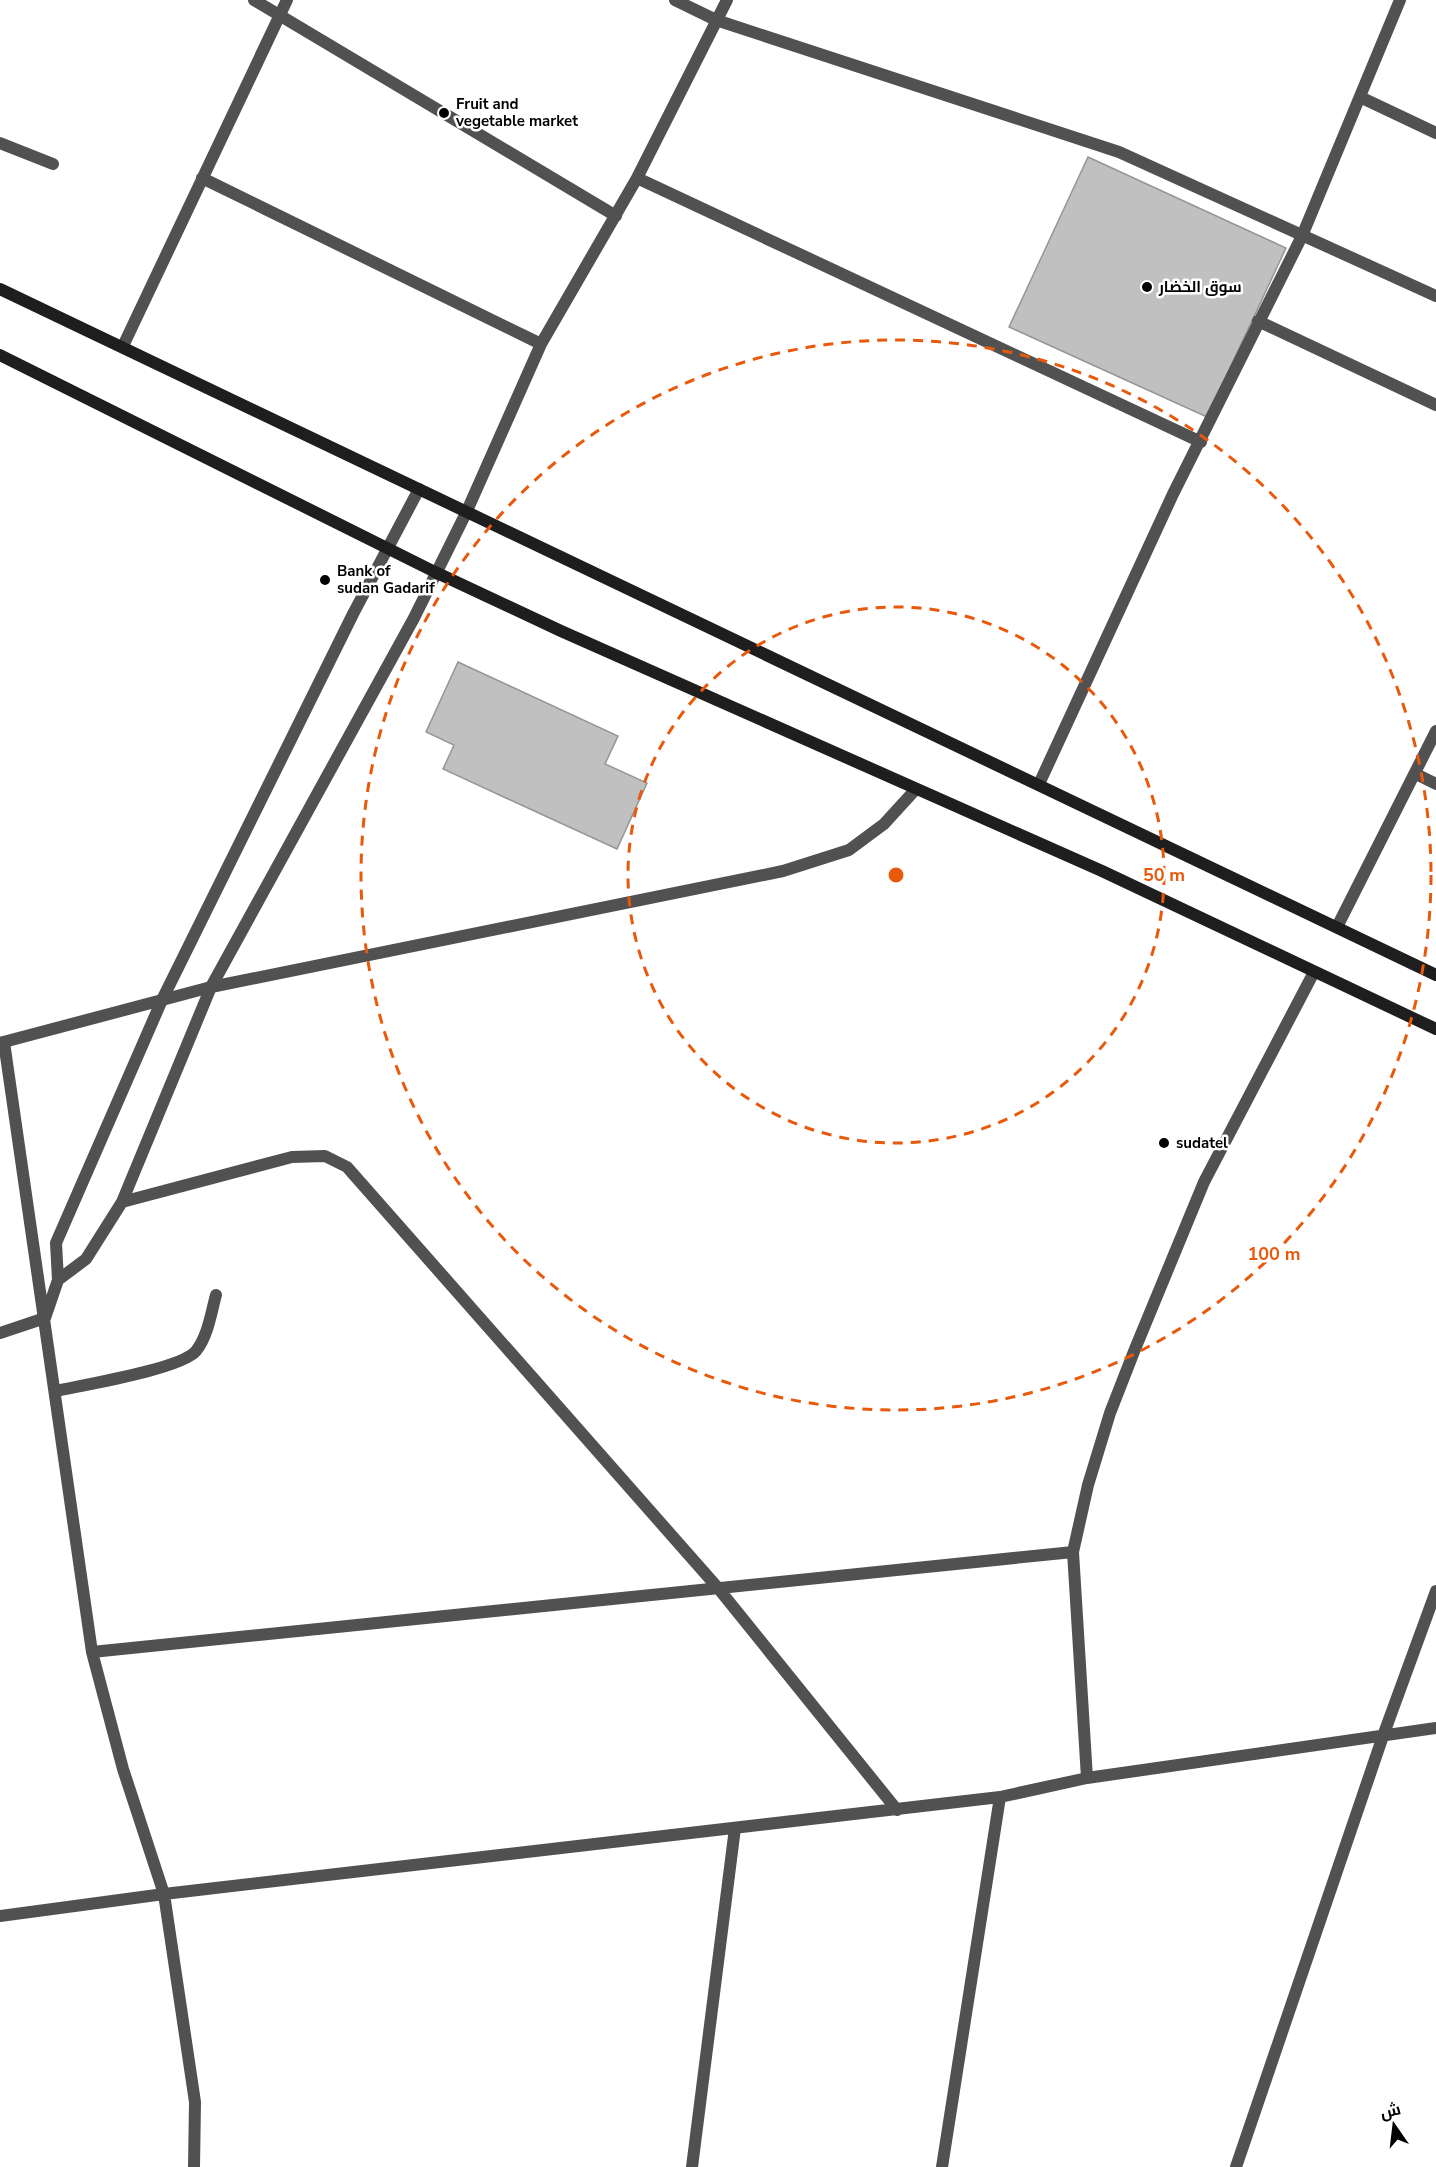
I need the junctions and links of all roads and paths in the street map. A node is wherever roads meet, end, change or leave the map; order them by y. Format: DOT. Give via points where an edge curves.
graph roads {
  1 [pos="254,0"];
  2 [pos="287,0"];
  3 [pos="675,0"];
  4 [pos="727,0"];
  5 [pos="1400,0"];
  6 [pos="280,15"];
  7 [pos="716,21"];
  8 [pos="1360,97"];
  9 [pos="1436,133"];
  10 [pos="0,143"];
  11 [pos="53,164"];
  12 [pos="202,177"];
  13 [pos="637,178"];
  14 [pos="616,216"];
  15 [pos="1302,236"];
  16 [pos="0,289"];
  17 [pos="1436,296"];
  18 [pos="1258,321"];
  19 [pos="541,344"];
  20 [pos="123,346"];
  21 [pos="0,355"];
  22 [pos="1436,405"];
  23 [pos="1201,442"];
  24 [pos="419,489"];
  25 [pos="466,513"];
  26 [pos="388,547"];
  27 [pos="435,572"];
  28 [pos="1436,731"];
  29 [pos="1416,774"];
  30 [pos="1039,784"];
  31 [pos="1436,784"];
  32 [pos="916,789"];
  33 [pos="1337,927"];
  34 [pos="1314,972"];
  35 [pos="1436,975"];
  36 [pos="211,987"];
  37 [pos="162,1000"];
  38 [pos="1436,1029"];
  39 [pos="2,1042"];
  40 [pos="122,1202"];
  41 [pos="58,1280"];
  42 [pos="216,1295"];
  43 [pos="45,1318"];
  44 [pos="0,1333"];
  45 [pos="56,1391"];
  46 [pos="1073,1552"];
  47 [pos="718,1588"];
  48 [pos="1436,1591"];
  49 [pos="92,1652"];
  50 [pos="1436,1728"];
  51 [pos="1383,1737"];
  52 [pos="1087,1778"];
  53 [pos="1000,1797"];
  54 [pos="897,1810"];
  55 [pos="735,1828"];
  56 [pos="164,1894"];
  57 [pos="0,1916"];
  58 [pos="194,2167"];
  59 [pos="692,2167"];
  60 [pos="942,2167"];
  61 [pos="1236,2167"];
  1 -- 6 [label="street"];
  2 -- 6 [label="street"];
  3 -- 7 [label="street"];
  4 -- 7 [label="street"];
  5 -- 8 [label="street"];
  6 -- 12 [label="street"];
  6 -- 14 [label="street"];
  7 -- 13 [label="street"];
  7 -- 15 [label="street" via="1079,137"];
  8 -- 9 [label="street"];
  8 -- 15 [label="street"];
  10 -- 11 [label="street"];
  12 -- 19 [label="street"];
  12 -- 20 [label="street"];
  13 -- 14 [label="street"];
  13 -- 23 [label="street"];
  14 -- 19 [label="street"];
  15 -- 17 [label="street"];
  15 -- 18 [label="street"];
  16 -- 20 [label="main road"];
  18 -- 22 [label="street"];
  18 -- 23 [label="street"];
  19 -- 25 [label="street"];
  20 -- 24 [label="main road"];
  21 -- 26 [label="main road"];
  23 -- 30 [label="street" via="1173,494"];
  24 -- 25 [label="main road"];
  24 -- 26 [label="street"];
  25 -- 27 [label="street"];
  25 -- 30 [label="main road"];
  26 -- 27 [label="main road"];
  26 -- 37 [label="street"];
  27 -- 32 [label="main road"];
  27 -- 36 [label="street" via="414,618"];
  28 -- 29 [label="street"];
  29 -- 31 [label="street"];
  29 -- 33 [label="street"];
  30 -- 33 [label="main road"];
  32 -- 34 [label="main road" via="1102,871"];
  32 -- 36 [label="street" via="884,824 849,850 783,871"];
  33 -- 35 [label="main road"];
  34 -- 38 [label="main road"];
  34 -- 46 [label="street" via="1199,1192 1110,1413"];
  36 -- 37 [label="street"];
  36 -- 40 [label="street"];
  37 -- 39 [label="street"];
  37 -- 41 [label="street" via="56,1243"];
  39 -- 43 [label="street"];
  40 -- 41 [label="street" via="86,1259"];
  40 -- 47 [label="street" via="292,1157 325,1156 347,1167"];
  41 -- 43 [label="street"];
  42 -- 45 [label="street" via="196,1352 176,1364"];
  43 -- 44 [label="street"];
  43 -- 45 [label="street"];
  45 -- 49 [label="street"];
  46 -- 47 [label="street"];
  46 -- 52 [label="street"];
  47 -- 49 [label="street"];
  47 -- 54 [label="street"];
  48 -- 51 [label="street"];
  49 -- 56 [label="street" via="123,1769"];
  50 -- 51 [label="street"];
  51 -- 52 [label="street"];
  51 -- 61 [label="street"];
  52 -- 53 [label="street"];
  53 -- 54 [label="street"];
  53 -- 60 [label="street"];
  54 -- 55 [label="street"];
  55 -- 56 [label="street"];
  55 -- 59 [label="street"];
  56 -- 57 [label="street"];
  56 -- 58 [label="street" via="195,2102"];
}
